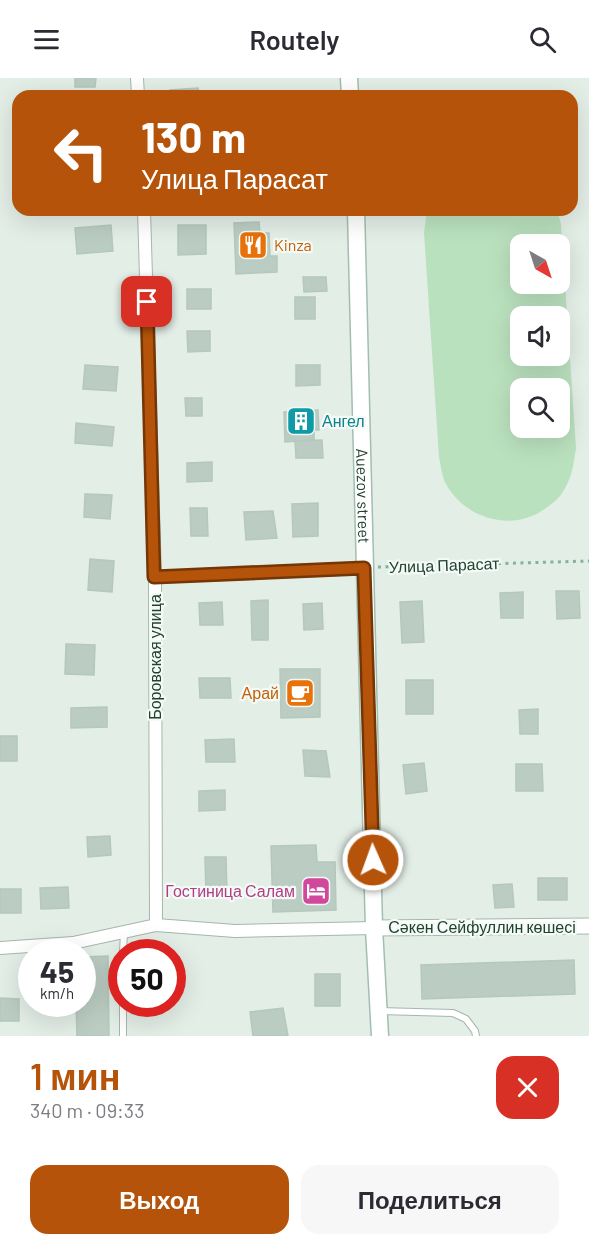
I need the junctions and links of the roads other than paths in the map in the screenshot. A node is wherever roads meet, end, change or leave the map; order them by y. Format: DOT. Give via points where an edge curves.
graph roads {
  1 [pos="144,216"];
  2 [pos="356,216"];
  3 [pos="364,568"];
  4 [pos="154,577"];
  5 [pos="156,925"];
  6 [pos="589,926"];
  7 [pos="374,928"];
  8 [pos="124,932"];
  9 [pos="124,939"];
  10 [pos="0,948"];
  11 [pos="378,1011"];
  12 [pos="123,1017"];
  13 [pos="123,1036"];
  14 [pos="380,1036"];
  15 [pos="476,1036"];
  1 -- 4 [label="street, Боровская улица"];
  2 -- 3 [label="main road, Auezov street"];
  3 -- 4 [label="street, Улица Парасат"];
  3 -- 7 [label="main road, Auezov street"];
  4 -- 5 [label="street, Боровская улица"];
  5 -- 7 [label="street" via="235,931"];
  5 -- 8 [label="street"];
  6 -- 7 [label="street, Сәкен Сейфуллин көшесі"];
  7 -- 11 [label="main road, Auezov street"];
  8 -- 9 [label="lane"];
  8 -- 10 [label="street" via="73,943"];
  11 -- 14 [label="main road, Auezov street"];
  11 -- 15 [label="lane" via="453,1013 466,1019"];
  12 -- 13 [label="lane"];
}
